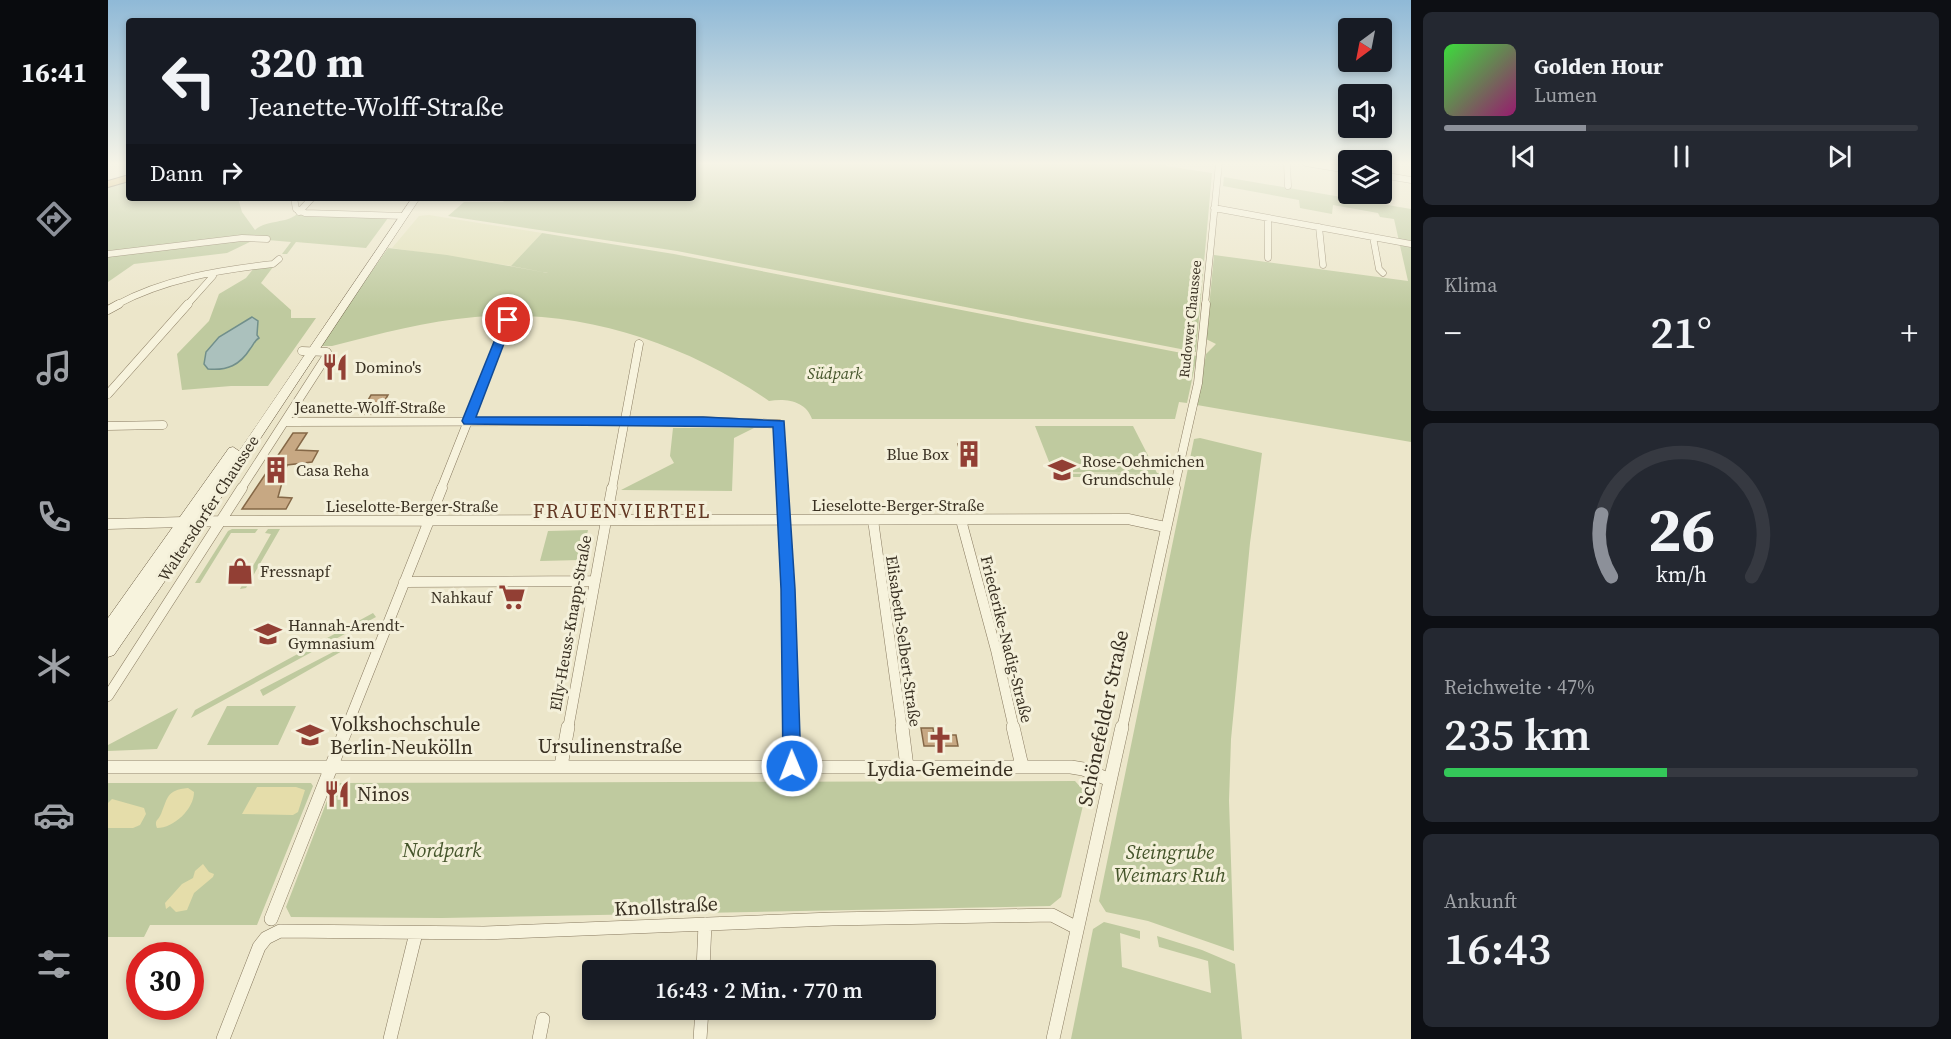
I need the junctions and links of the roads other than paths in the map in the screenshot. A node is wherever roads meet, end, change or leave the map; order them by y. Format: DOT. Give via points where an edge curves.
graph roads {
  1 [pos="402,211"];
  2 [pos="404,211"];
  3 [pos="1214,211"];
  4 [pos="1233,211"];
  5 [pos="299,212"];
  6 [pos="400,216"];
  7 [pos="1268,218"];
  8 [pos="1319,227"];
  9 [pos="1373,237"];
  10 [pos="267,239"];
  11 [pos="1411,244"];
  12 [pos="108,254"];
  13 [pos="1268,258"];
  14 [pos="279,259"];
  15 [pos="1323,265"];
  16 [pos="212,273"];
  17 [pos="1383,273"];
  18 [pos="108,310"];
  19 [pos="508,320"];
  20 [pos="639,344"];
  21 [pos="307,351"];
  22 [pos="108,394"];
  23 [pos="1192,406"];
  24 [pos="468,421"];
  25 [pos="285,422"];
  26 [pos="625,422"];
  27 [pos="163,425"];
  28 [pos="108,426"];
  29 [pos="605,520"];
  30 [pos="784,520"];
  31 [pos="873,520"];
  32 [pos="961,520"];
  33 [pos="221,521"];
  34 [pos="428,521"];
  35 [pos="191,522"];
  36 [pos="108,524"];
  37 [pos="1165,527"];
  38 [pos="594,581"];
  39 [pos="404,582"];
  40 [pos="108,630"];
  41 [pos="108,650"];
  42 [pos="108,696"];
  43 [pos="561,766"];
  44 [pos="792,766"];
  45 [pos="907,766"];
  46 [pos="1022,766"];
  47 [pos="108,767"];
  48 [pos="332,767"];
  49 [pos="1110,780"];
  50 [pos="271,920"];
  51 [pos="705,924"];
  52 [pos="1077,928"];
  53 [pos="416,933"];
  54 [pos="703,960"];
  55 [pos="543,1019"];
  56 [pos="701,1020"];
  57 [pos="223,1039"];
  58 [pos="390,1039"];
  59 [pos="539,1039"];
  60 [pos="700,1039"];
  61 [pos="1053,1039"];
  1 -- 6 [label="main road, Waltersdorfer Chaussee"];
  2 -- 6 [label="main road, Waltersdorfer Chaussee"];
  3 -- 23 [label="street, Rudower Chaussee" via="1202,355"];
  4 -- 7 [label="street"];
  5 -- 6 [label="street"];
  6 -- 21 [label="main road, Waltersdorfer Chaussee"];
  7 -- 8 [label="street"];
  7 -- 13 [label="street"];
  8 -- 9 [label="street"];
  8 -- 15 [label="street"];
  9 -- 11 [label="street"];
  9 -- 17 [label="street"];
  10 -- 12 [label="street" via="242,238"];
  14 -- 16 [label="street" via="273,264"];
  16 -- 18 [label="street" via="148,291"];
  16 -- 22 [label="street"];
  19 -- 24 [label="street"];
  20 -- 26 [label="street, Elly-Heuss-Knapp-Straße"];
  21 -- 25 [label="street, Waltersdorfer Chaussee" via="328,354"];
  21 -- 35 [label="main road, Waltersdorfer Chaussee"];
  23 -- 37 [label="street, Schönefelder Straße"];
  24 -- 25 [label="street, Jeanette-Wolff-Straße"];
  24 -- 26 [label="street, Jeanette-Wolff-Straße"];
  24 -- 34 [label="street"];
  25 -- 33 [label="street, Waltersdorfer Chaussee"];
  26 -- 29 [label="street, Elly-Heuss-Knapp-Straße"];
  26 -- 30 [label="street, Jeanette-Wolff-Straße" via="779,423"];
  27 -- 28 [label="street"];
  29 -- 30 [label="street, Lieselotte-Berger-Straße"];
  29 -- 34 [label="street, Lieselotte-Berger-Straße"];
  29 -- 38 [label="street, Elly-Heuss-Knapp-Straße"];
  30 -- 31 [label="street, Lieselotte-Berger-Straße"];
  30 -- 44 [label="street"];
  31 -- 32 [label="street, Lieselotte-Berger-Straße"];
  31 -- 45 [label="street, Elisabeth-Selbert-Straße"];
  32 -- 37 [label="street, Lieselotte-Berger-Straße" via="1128,519"];
  32 -- 46 [label="street, Friederike-Nadig-Straße"];
  33 -- 34 [label="street, Lieselotte-Berger-Straße"];
  33 -- 35 [label="street, Lieselotte-Berger-Straße"];
  33 -- 42 [label="street, Waltersdorfer Chaussee"];
  34 -- 39 [label="street"];
  35 -- 36 [label="street, Lieselotte-Berger-Straße"];
  35 -- 40 [label="main road, Waltersdorfer Chaussee"];
  35 -- 41 [label="main road, Waltersdorfer Chaussee"];
  37 -- 49 [label="street, Schönefelder Straße"];
  38 -- 39 [label="street"];
  38 -- 43 [label="street, Elly-Heuss-Knapp-Straße"];
  39 -- 48 [label="street"];
  43 -- 44 [label="street, Ursulinenstraße"];
  43 -- 48 [label="street, Ursulinenstraße"];
  44 -- 45 [label="street, Ursulinenstraße"];
  45 -- 46 [label="street, Ursulinenstraße"];
  46 -- 49 [label="street, Ursulinenstraße" via="1075,767"];
  47 -- 48 [label="street, Ursulinenstraße"];
  48 -- 50 [label="street"];
  49 -- 52 [label="street, Schönefelder Straße"];
  51 -- 52 [label="street, Knollstraße" via="1052,915"];
  51 -- 53 [label="street, Knollstraße"];
  51 -- 54 [label="street"];
  52 -- 61 [label="street, Schönefelder Straße"];
  53 -- 57 [label="street, Knollstraße" via="280,931 266,938"];
  53 -- 58 [label="street"];
  55 -- 59 [label="street"];
  56 -- 60 [label="street"];
}
